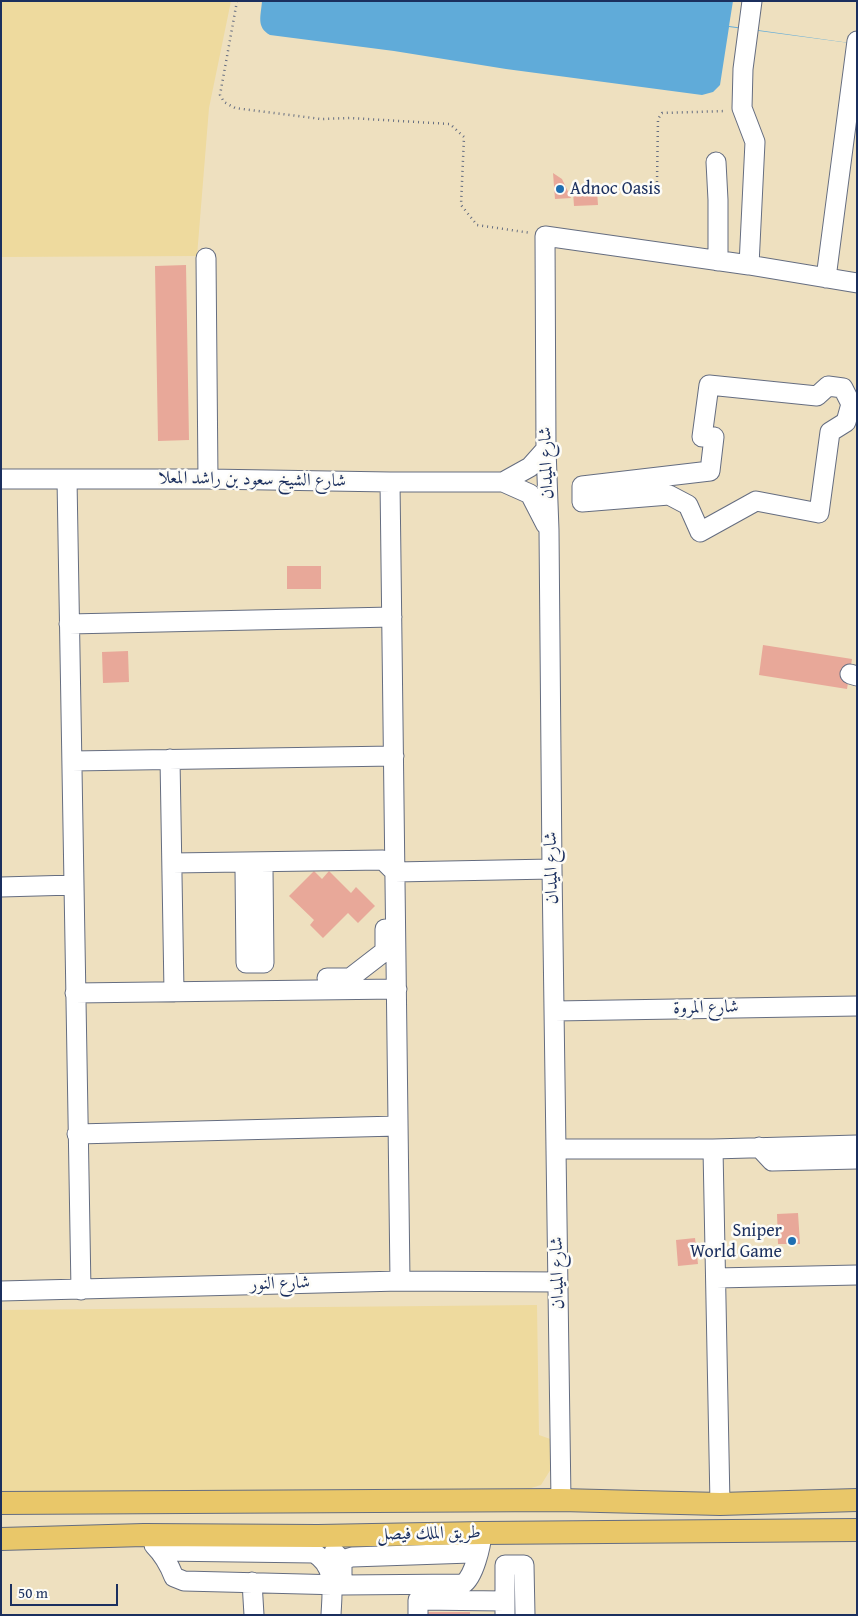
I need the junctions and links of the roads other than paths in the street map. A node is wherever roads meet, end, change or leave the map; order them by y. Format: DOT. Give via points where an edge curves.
graph roads {
  1 [pos="752,1"];
  2 [pos="857,41"];
  3 [pos="716,162"];
  4 [pos="206,258"];
  5 [pos="718,261"];
  6 [pos="749,265"];
  7 [pos="826,278"];
  8 [pos="857,283"];
  9 [pos="709,385"];
  10 [pos="546,449"];
  11 [pos="1,466"];
  12 [pos="208,473"];
  13 [pos="1,479"];
  14 [pos="67,479"];
  15 [pos="390,482"];
  16 [pos="503,482"];
  17 [pos="549,530"];
  18 [pos="392,616"];
  19 [pos="69,624"];
  20 [pos="394,756"];
  21 [pos="170,759"];
  22 [pos="72,761"];
  23 [pos="72,808"];
  24 [pos="172,863"];
  25 [pos="389,866"];
  26 [pos="552,869"];
  27 [pos="74,885"];
  28 [pos="1,887"];
  29 [pos="75,964"];
  30 [pos="249,978"];
  31 [pos="397,990"];
  32 [pos="174,992"];
  33 [pos="75,993"];
  34 [pos="857,1006"];
  35 [pos="555,1011"];
  36 [pos="398,1126"];
  37 [pos="78,1134"];
  38 [pos="857,1145"];
  39 [pos="759,1147"];
  40 [pos="713,1148"];
  41 [pos="556,1149"];
  42 [pos="857,1159"];
  43 [pos="857,1275"];
  44 [pos="716,1278"];
  45 [pos="400,1281"];
  46 [pos="558,1282"];
  47 [pos="80,1290"];
  48 [pos="1,1291"];
  49 [pos="561,1500"];
  50 [pos="857,1500"];
  51 [pos="1,1503"];
  52 [pos="720,1504"];
  53 [pos="857,1530"];
  54 [pos="482,1533"];
  55 [pos="144,1535"];
  56 [pos="318,1536"];
  57 [pos="1,1539"];
  58 [pos="160,1551"];
  59 [pos="342,1560"];
  60 [pos="474,1567"];
  61 [pos="252,1582"];
  62 [pos="337,1585"];
  63 [pos="482,1608"];
  64 [pos="505,1608"];
  65 [pos="254,1615"];
  66 [pos="331,1615"];
  67 [pos="418,1615"];
  68 [pos="525,1615"];
  1 -- 6 [label="street" via="743,69 742,108 755,142"];
  2 -- 7 [label="street"];
  3 -- 5 [label="street"];
  4 -- 12 [label="street"];
  5 -- 6 [label="street"];
  5 -- 10 [label="street, شارع الميدان" via="546,236"];
  6 -- 7 [label="street"];
  7 -- 8 [label="street"];
  9 -- 9 [label="street" via="817,396 828,386 843,388 851,404 846,422 830,432 819,513 756,501 700,532 688,505 669,495 582,502 582,486 710,471 714,437 702,437"];
  10 -- 16 [label="street, شارع الشيخ سعود بن راشد المعلا" via="530,467"];
  10 -- 17 [label="street, شارع الميدان"];
  11 -- 12 [label="street"];
  12 -- 14 [label="street, شارع الشيخ سعود بن راشد المعلا"];
  12 -- 15 [label="street, شارع الشيخ سعود بن راشد المعلا"];
  13 -- 14 [label="street, شارع الشيخ سعود بن راشد المعلا"];
  14 -- 19 [label="street"];
  15 -- 16 [label="street, شارع الشيخ سعود بن راشد المعلا"];
  15 -- 18 [label="street"];
  16 -- 17 [label="street, شارع الشيخ سعود بن راشد المعلا" via="530,494"];
  17 -- 26 [label="street, شارع الميدان"];
  18 -- 19 [label="street"];
  18 -- 20 [label="street"];
  19 -- 22 [label="street"];
  20 -- 21 [label="street"];
  20 -- 25 [label="street" via="395,824"];
  21 -- 22 [label="street"];
  21 -- 24 [label="street"];
  22 -- 23 [label="street"];
  23 -- 27 [label="street"];
  23 -- 29 [label="street" via="85,819 87,957"];
  24 -- 25 [label="street"];
  24 -- 32 [label="street"];
  25 -- 26 [label="street"];
  25 -- 30 [label="street" via="386,951 350,978"];
  25 -- 31 [label="street"];
  26 -- 35 [label="street, شارع الميدان"];
  27 -- 28 [label="street"];
  27 -- 29 [label="street"];
  29 -- 33 [label="street"];
  30 -- 31 [label="street"];
  30 -- 32 [label="street"];
  31 -- 36 [label="street"];
  32 -- 33 [label="street"];
  33 -- 37 [label="street"];
  34 -- 35 [label="street, شارع المروة"];
  35 -- 41 [label="street, شارع الميدان"];
  36 -- 37 [label="street"];
  36 -- 45 [label="street"];
  37 -- 47 [label="street"];
  38 -- 39 [label="street"];
  39 -- 40 [label="street"];
  39 -- 42 [label="street" via="772,1161"];
  40 -- 41 [label="street"];
  40 -- 44 [label="street"];
  41 -- 46 [label="street, شارع الميدان"];
  43 -- 44 [label="street"];
  44 -- 52 [label="street"];
  45 -- 46 [label="street, شارع النور"];
  45 -- 47 [label="street, شارع النور"];
  46 -- 49 [label="street, شارع الميدان"];
  47 -- 48 [label="street, شارع النور"];
  49 -- 51 [label="main road, طريق الملك فيصل"];
  49 -- 52 [label="main road, طريق الملك فيصل"];
  50 -- 52 [label="main road, طريق الملك فيصل"];
  53 -- 54 [label="main road, طريق الملك فيصل"];
  54 -- 56 [label="main road, طريق الملك فيصل"];
  54 -- 60 [label="street"];
  55 -- 56 [label="main road, طريق الملك فيصل"];
  55 -- 57 [label="main road, طريق الملك فيصل"];
  55 -- 58 [label="street"];
  56 -- 59 [label="street"];
  58 -- 61 [label="street" via="174,1576 184,1581"];
  58 -- 62 [label="street" via="314,1553 323,1558"];
  59 -- 60 [label="street" via="471,1553"];
  59 -- 62 [label="street"];
  60 -- 62 [label="street" via="468,1581 463,1584"];
  60 -- 63 [label="street"];
  61 -- 62 [label="street"];
  61 -- 65 [label="street"];
  62 -- 66 [label="street"];
  63 -- 64 [label="street"];
  63 -- 67 [label="street" via="418,1600"];
  64 -- 68 [label="street" via="504,1565 524,1565"];
}
